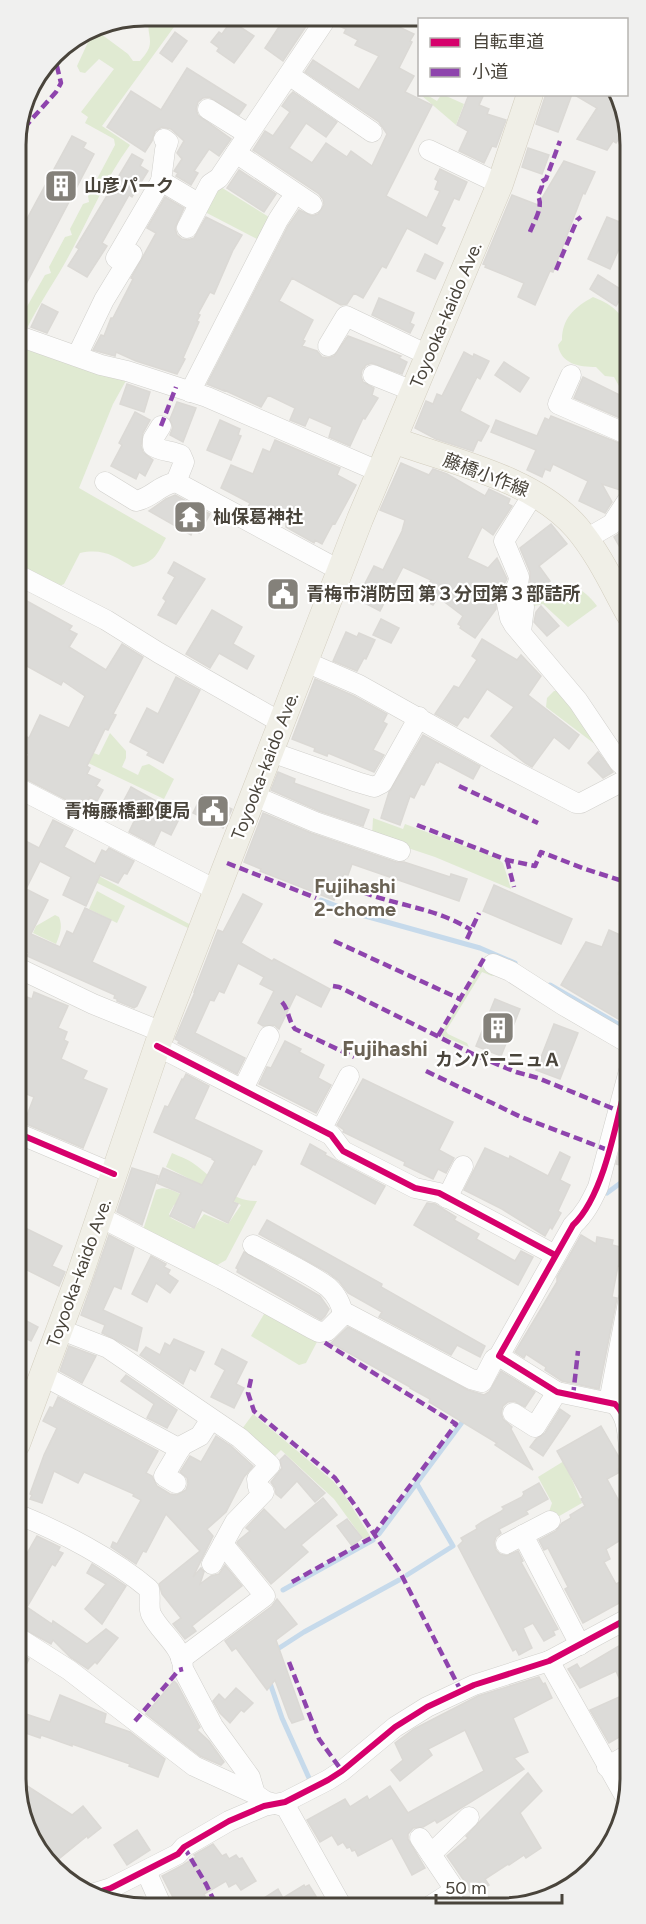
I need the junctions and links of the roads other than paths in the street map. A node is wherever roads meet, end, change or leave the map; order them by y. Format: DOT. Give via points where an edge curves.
graph roads {
  1 [pos="321,26"];
  2 [pos="289,75"];
  3 [pos="529,96"];
  4 [pos="208,109"];
  5 [pos="361,131"];
  6 [pos="248,134"];
  7 [pos="164,139"];
  8 [pos="429,150"];
  9 [pos="236,153"];
  10 [pos="161,181"];
  11 [pos="500,184"];
  12 [pos="198,203"];
  13 [pos="289,203"];
  14 [pos="312,204"];
  15 [pos="187,228"];
  16 [pos="26,338"];
  17 [pos="328,346"];
  18 [pos="77,356"];
  19 [pos="429,356"];
  20 [pos="571,375"];
  21 [pos="378,381"];
  22 [pos="190,392"];
  23 [pos="413,392"];
  24 [pos="160,426"];
  25 [pos="621,431"];
  26 [pos="393,440"];
  27 [pos="380,472"];
  28 [pos="105,482"];
  29 [pos="176,482"];
  30 [pos="534,493"];
  31 [pos="621,510"];
  32 [pos="586,539"];
  33 [pos="340,571"];
  34 [pos="26,579"];
  35 [pos="621,600"];
  36 [pos="306,662"];
  37 [pos="419,717"];
  38 [pos="282,723"];
  39 [pos="271,752"];
  40 [pos="621,763"];
  41 [pos="621,782"];
  42 [pos="26,792"];
  43 [pos="254,796"];
  44 [pos="400,851"];
  45 [pos="216,890"];
  46 [pos="493,964"];
  47 [pos="26,972"];
  48 [pos="269,1036"];
  49 [pos="160,1039"];
  50 [pos="620,1039"];
  51 [pos="349,1076"];
  52 [pos="243,1089"];
  53 [pos="620,1103"];
  54 [pos="321,1130"];
  55 [pos="26,1137"];
  56 [pos="463,1166"];
  57 [pos="114,1174"];
  58 [pos="447,1198"];
  59 [pos="100,1216"];
  60 [pos="253,1245"];
  61 [pos="555,1255"];
  62 [pos="343,1316"];
  63 [pos="59,1329"];
  64 [pos="620,1350"];
  65 [pos="499,1356"];
  66 [pos="42,1375"];
  67 [pos="556,1392"];
  68 [pos="609,1402"];
  69 [pos="620,1411"];
  70 [pos="513,1413"];
  71 [pos="26,1419"];
  72 [pos="211,1419"];
  73 [pos="180,1449"];
  74 [pos="176,1483"];
  75 [pos="26,1518"];
  76 [pos="549,1521"];
  77 [pos="223,1544"];
  78 [pos="212,1564"];
  79 [pos="620,1623"];
  80 [pos="26,1643"];
  81 [pos="580,1645"];
  82 [pos="182,1659"];
  83 [pos="549,1661"];
  84 [pos="620,1760"];
  85 [pos="608,1767"];
  86 [pos="620,1788"];
  87 [pos="255,1794"];
  88 [pos="274,1804"];
  89 [pos="469,1817"];
  90 [pos="146,1871"];
  91 [pos="102,1890"];
  92 [pos="158,1898"];
  93 [pos="337,1898"];
  94 [pos="442,1898"];
  1 -- 2 [label="street"];
  2 -- 5 [label="street"];
  2 -- 6 [label="street"];
  3 -- 11 [label="main road, Toyooka-kaido Ave."];
  4 -- 6 [label="street"];
  6 -- 9 [label="street"];
  7 -- 10 [label="street" via="168,141"];
  8 -- 11 [label="street"];
  9 -- 12 [label="street"];
  9 -- 14 [label="street"];
  10 -- 12 [label="street"];
  10 -- 18 [label="street" via="121,249 104,300"];
  11 -- 19 [label="main road, Toyooka-kaido Ave."];
  12 -- 15 [label="street"];
  13 -- 22 [label="street" via="247,266"];
  16 -- 18 [label="street"];
  17 -- 19 [label="street" via="346,316"];
  18 -- 22 [label="street"];
  19 -- 23 [label="main road, Toyooka-kaido Ave."];
  20 -- 25 [label="street" via="558,404"];
  21 -- 23 [label="street"];
  22 -- 27 [label="street"];
  23 -- 26 [label="main road, Toyooka-kaido Ave."];
  24 -- 29 [label="street" via="153,446 181,454 184,462"];
  26 -- 27 [label="main road, Toyooka-kaido Ave."];
  26 -- 30 [label="main road, 藤橋小作線"];
  27 -- 33 [label="main road, Toyooka-kaido Ave."];
  28 -- 29 [label="street" via="136,501"];
  29 -- 33 [label="street"];
  30 -- 32 [label="main road, 藤橋小作線"];
  30 -- 40 [label="street" via="504,541 519,577 507,610 514,626 578,701"];
  31 -- 32 [label="street" via="608,528"];
  32 -- 35 [label="main road, 藤橋小作線"];
  33 -- 36 [label="main road, Toyooka-kaido Ave."];
  34 -- 38 [label="street" via="106,620"];
  36 -- 37 [label="street" via="403,699"];
  36 -- 38 [label="main road, Toyooka-kaido Ave."];
  37 -- 39 [label="street" via="382,783 374,787"];
  37 -- 41 [label="street" via="576,803"];
  38 -- 39 [label="main road, Toyooka-kaido Ave."];
  39 -- 43 [label="main road, Toyooka-kaido Ave."];
  42 -- 45 [label="street"];
  43 -- 44 [label="street" via="332,836"];
  43 -- 45 [label="main road, Toyooka-kaido Ave."];
  45 -- 49 [label="main road, Toyooka-kaido Ave."];
  46 -- 50 [label="street" via="510,971 531,994"];
  47 -- 49 [label="street"];
  48 -- 52 [label="street"];
  49 -- 52 [label="street"];
  49 -- 57 [label="main road, Toyooka-kaido Ave."];
  51 -- 54 [label="street"];
  52 -- 54 [label="street"];
  53 -- 61 [label="street" via="598,1187"];
  54 -- 58 [label="street" via="335,1139 343,1151 415,1188"];
  55 -- 57 [label="street"];
  56 -- 58 [label="street"];
  57 -- 59 [label="main road, Toyooka-kaido Ave."];
  58 -- 61 [label="street"];
  59 -- 62 [label="street" via="319,1332 327,1331"];
  59 -- 63 [label="main road, Toyooka-kaido Ave."];
  60 -- 62 [label="street" via="327,1287 342,1307"];
  61 -- 65 [label="street"];
  62 -- 65 [label="street" via="352,1316 482,1382"];
  63 -- 66 [label="main road, Toyooka-kaido Ave."];
  63 -- 72 [label="street" via="108,1348"];
  64 -- 68 [label="street"];
  65 -- 67 [label="street"];
  66 -- 71 [label="main road, Toyooka-kaido Ave."];
  66 -- 73 [label="street"];
  67 -- 68 [label="street"];
  67 -- 70 [label="street" via="535,1427"];
  68 -- 69 [label="street"];
  72 -- 73 [label="street" via="200,1436"];
  72 -- 77 [label="street" via="270,1465 257,1479 258,1487 266,1495 235,1522"];
  73 -- 74 [label="street" via="164,1476"];
  75 -- 82 [label="street" via="93,1552 149,1589 150,1612"];
  76 -- 81 [label="street" via="514,1540"];
  77 -- 78 [label="street"];
  77 -- 82 [label="street" via="265,1596"];
  79 -- 81 [label="street"];
  80 -- 87 [label="street" via="194,1766"];
  81 -- 83 [label="street"];
  82 -- 87 [label="street" via="183,1669 213,1726 250,1777"];
  83 -- 85 [label="street"];
  83 -- 88 [label="street" via="474,1685 434,1703 395,1727 342,1771 293,1799"];
  84 -- 85 [label="street"];
  85 -- 86 [label="street"];
  87 -- 88 [label="street"];
  88 -- 90 [label="street" via="229,1821"];
  88 -- 93 [label="street" via="286,1808"];
  89 -- 94 [label="street" via="425,1846 455,1890"];
  90 -- 91 [label="street"];
  90 -- 92 [label="street"];
}
